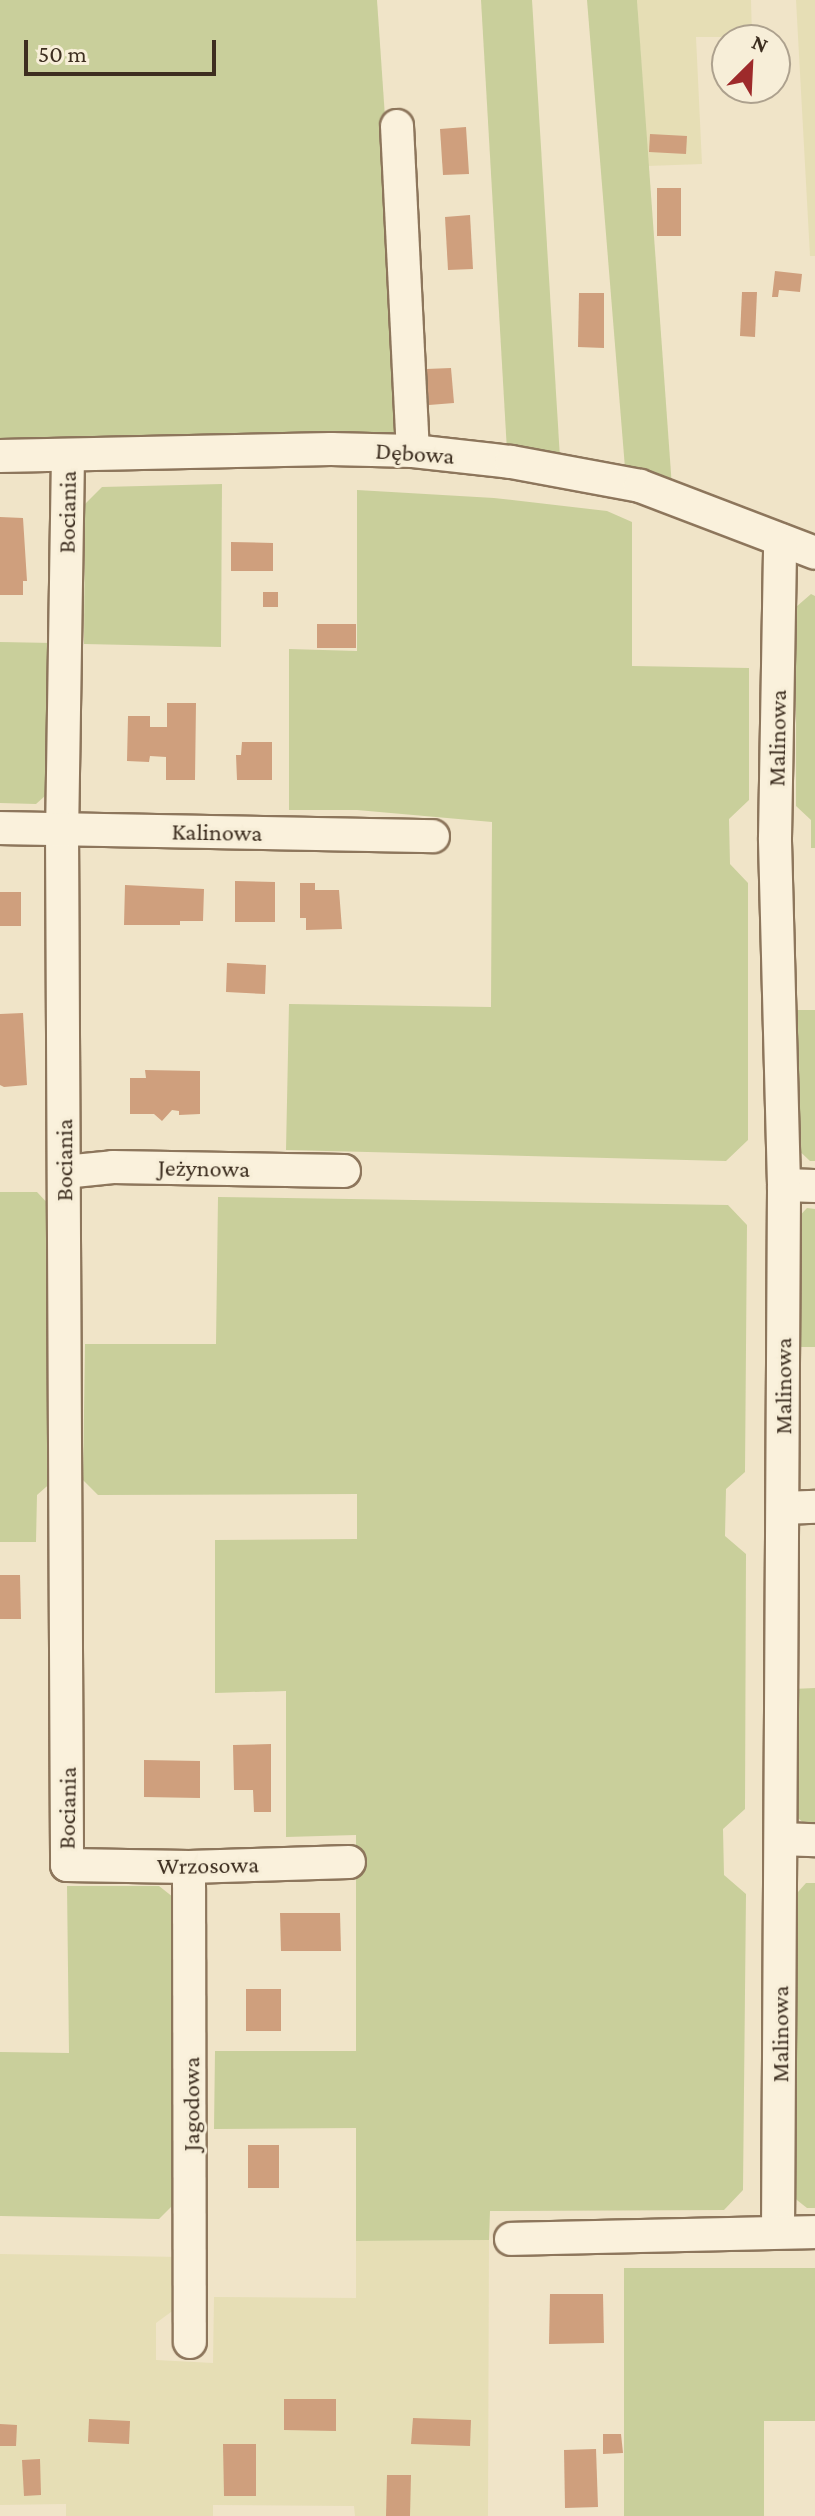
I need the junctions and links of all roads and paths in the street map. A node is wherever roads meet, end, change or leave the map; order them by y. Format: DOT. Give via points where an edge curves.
graph roads {
  1 [pos="397,126"];
  2 [pos="413,451"];
  3 [pos="68,455"];
  4 [pos="0,456"];
  5 [pos="780,540"];
  6 [pos="815,553"];
  7 [pos="0,828"];
  8 [pos="62,829"];
  9 [pos="433,836"];
  10 [pos="344,1171"];
  11 [pos="64,1172"];
  12 [pos="800,1186"];
  13 [pos="815,1507"];
  14 [pos="783,1508"];
  15 [pos="781,1839"];
  16 [pos="815,1840"];
  17 [pos="349,1862"];
  18 [pos="67,1865"];
  19 [pos="189,1867"];
  20 [pos="778,2232"];
  21 [pos="815,2232"];
  22 [pos="511,2239"];
  23 [pos="190,2342"];
  1 -- 2 [label="street"];
  2 -- 3 [label="street, Dębowa"];
  2 -- 5 [label="street, Dębowa" via="511,462 640,486"];
  3 -- 4 [label="street, Dębowa"];
  3 -- 8 [label="street, Bociania"];
  5 -- 6 [label="street, Dębowa"];
  5 -- 12 [label="street, Malinowa" via="775,838"];
  7 -- 8 [label="street, Kalinowa"];
  8 -- 9 [label="street, Kalinowa"];
  8 -- 11 [label="street, Bociania"];
  10 -- 11 [label="street, Jeżynowa" via="113,1167"];
  11 -- 18 [label="street, Bociania"];
  12 -- 14 [label="street, Malinowa"];
  13 -- 14 [label="street"];
  14 -- 15 [label="street, Malinowa"];
  15 -- 16 [label="street"];
  15 -- 20 [label="street, Malinowa"];
  17 -- 19 [label="street, Wrzosowa"];
  18 -- 19 [label="street, Wrzosowa"];
  19 -- 23 [label="street, Jagodowa"];
  20 -- 21 [label="street"];
  20 -- 22 [label="street"];
}
